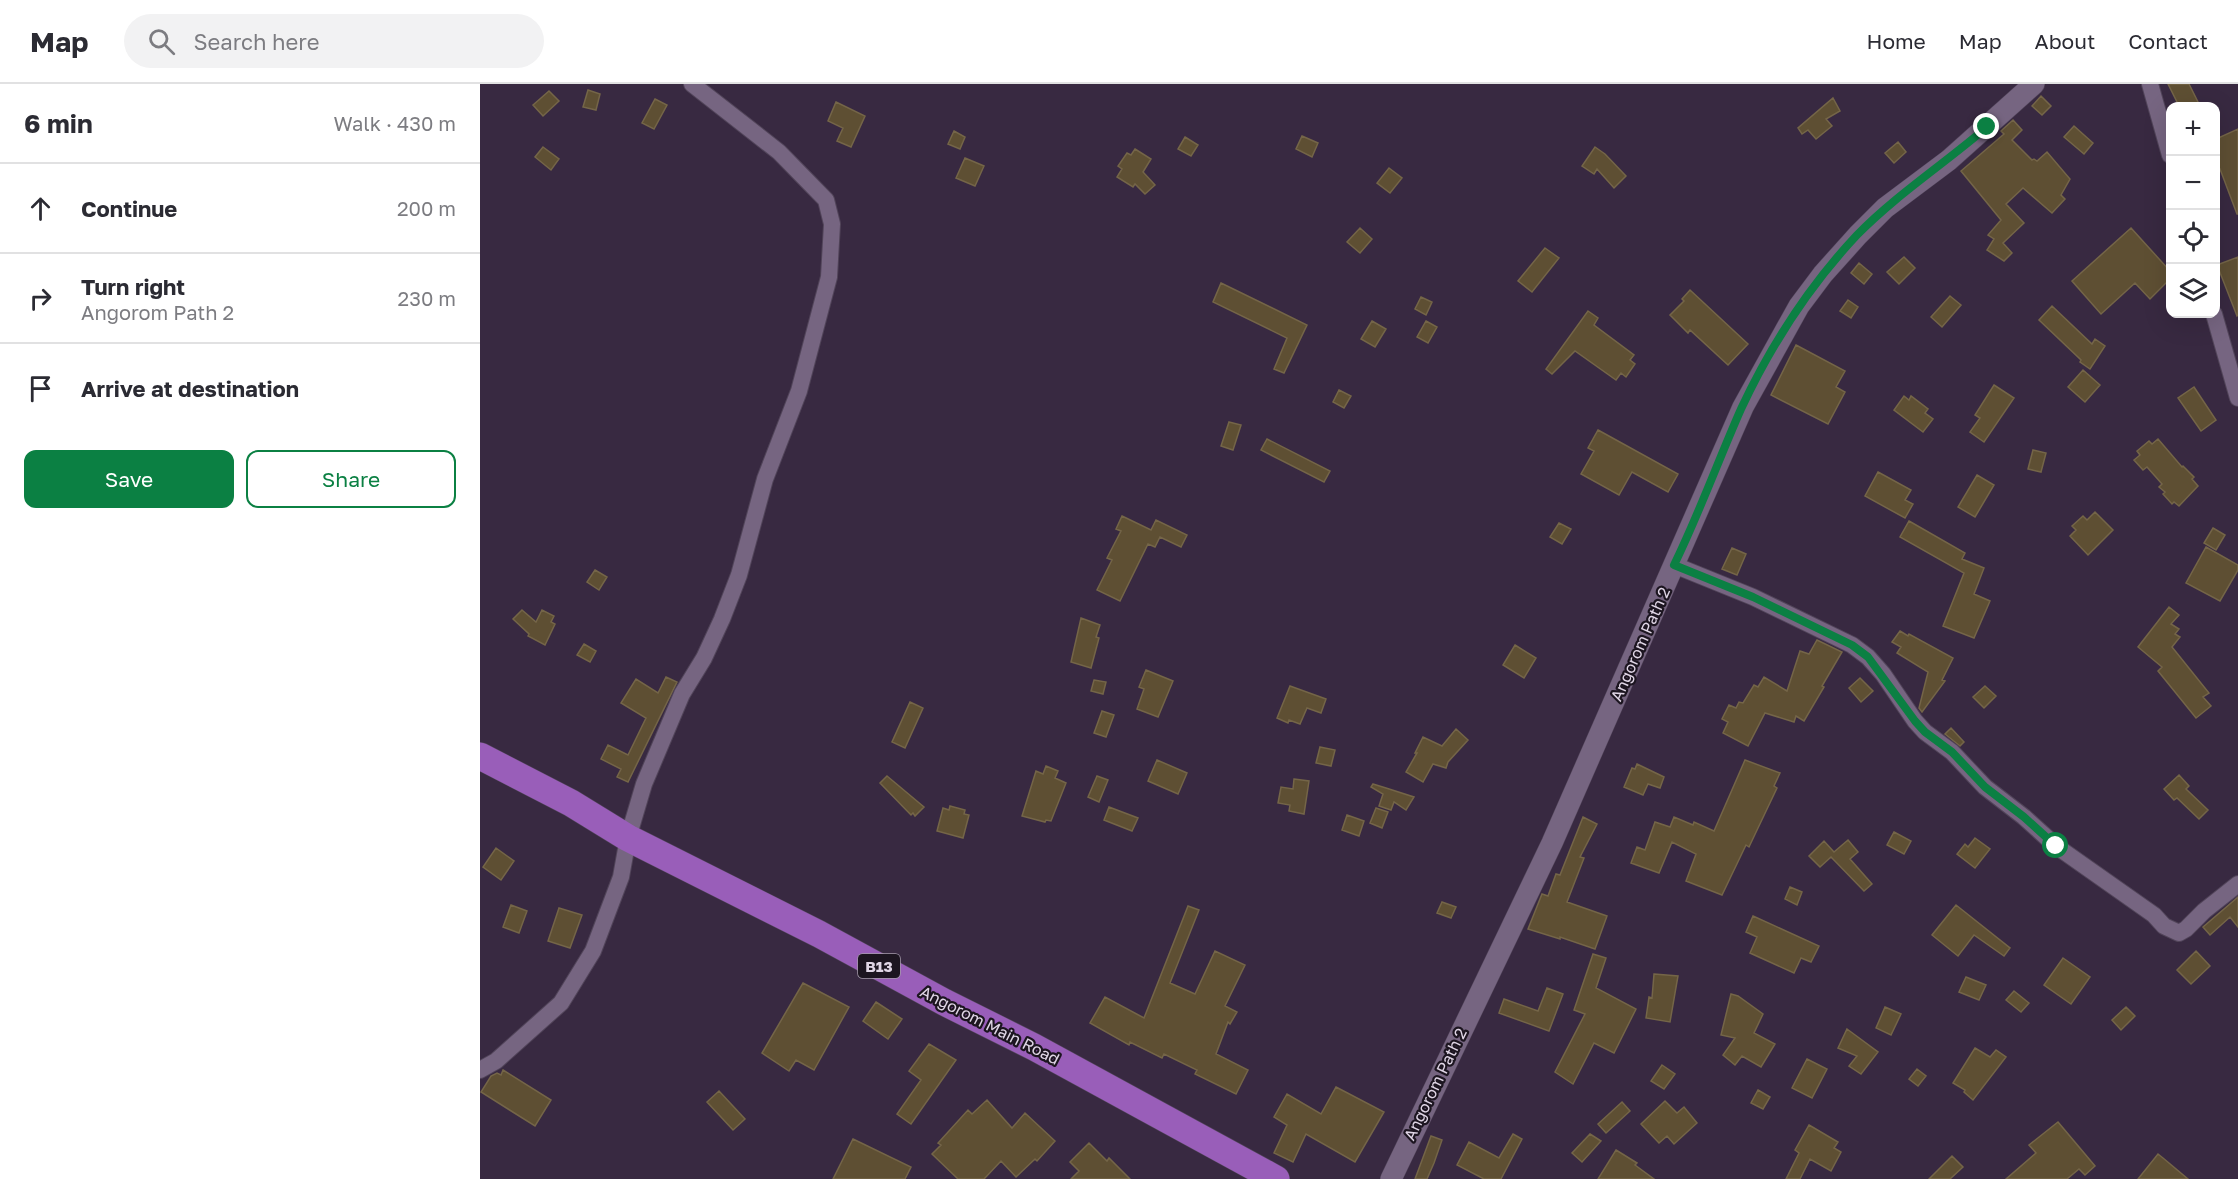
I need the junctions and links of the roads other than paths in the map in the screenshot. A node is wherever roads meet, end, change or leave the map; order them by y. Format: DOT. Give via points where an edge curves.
graph roads {
  1 [pos="692,84"];
  2 [pos="2034,84"];
  3 [pos="2150,84"];
  4 [pos="2166,141"];
  5 [pos="2215,318"];
  6 [pos="2238,398"];
  7 [pos="1674,565"];
  8 [pos="480,756"];
  9 [pos="628,838"];
  10 [pos="2238,884"];
  11 [pos="480,1070"];
  12 [pos="1276,1179"];
  13 [pos="1391,1179"];
  1 -- 9 [label="street" via="779,152 826,200 832,224 832,256 799,391 765,479 739,575 704,658 664,734"];
  2 -- 7 [label="street, Angorom Path 2" via="1949,160 1878,215 1799,306 1743,407"];
  3 -- 4 [label="street"];
  5 -- 6 [label="street"];
  7 -- 10 [label="street" via="1753,597 1852,645 1868,657 1925,732 1952,752 1985,787 2056,846 2173,932 2186,929"];
  7 -- 13 [label="street, Angorom Path 2" via="1547,853"];
  8 -- 9 [label="highway, Angorom Main Road / B13"];
  9 -- 11 [label="street" via="610,911 593,951 561,1004 496,1061"];
  9 -- 12 [label="highway, Angorom Main Road / B13" via="1034,1047"];
}
